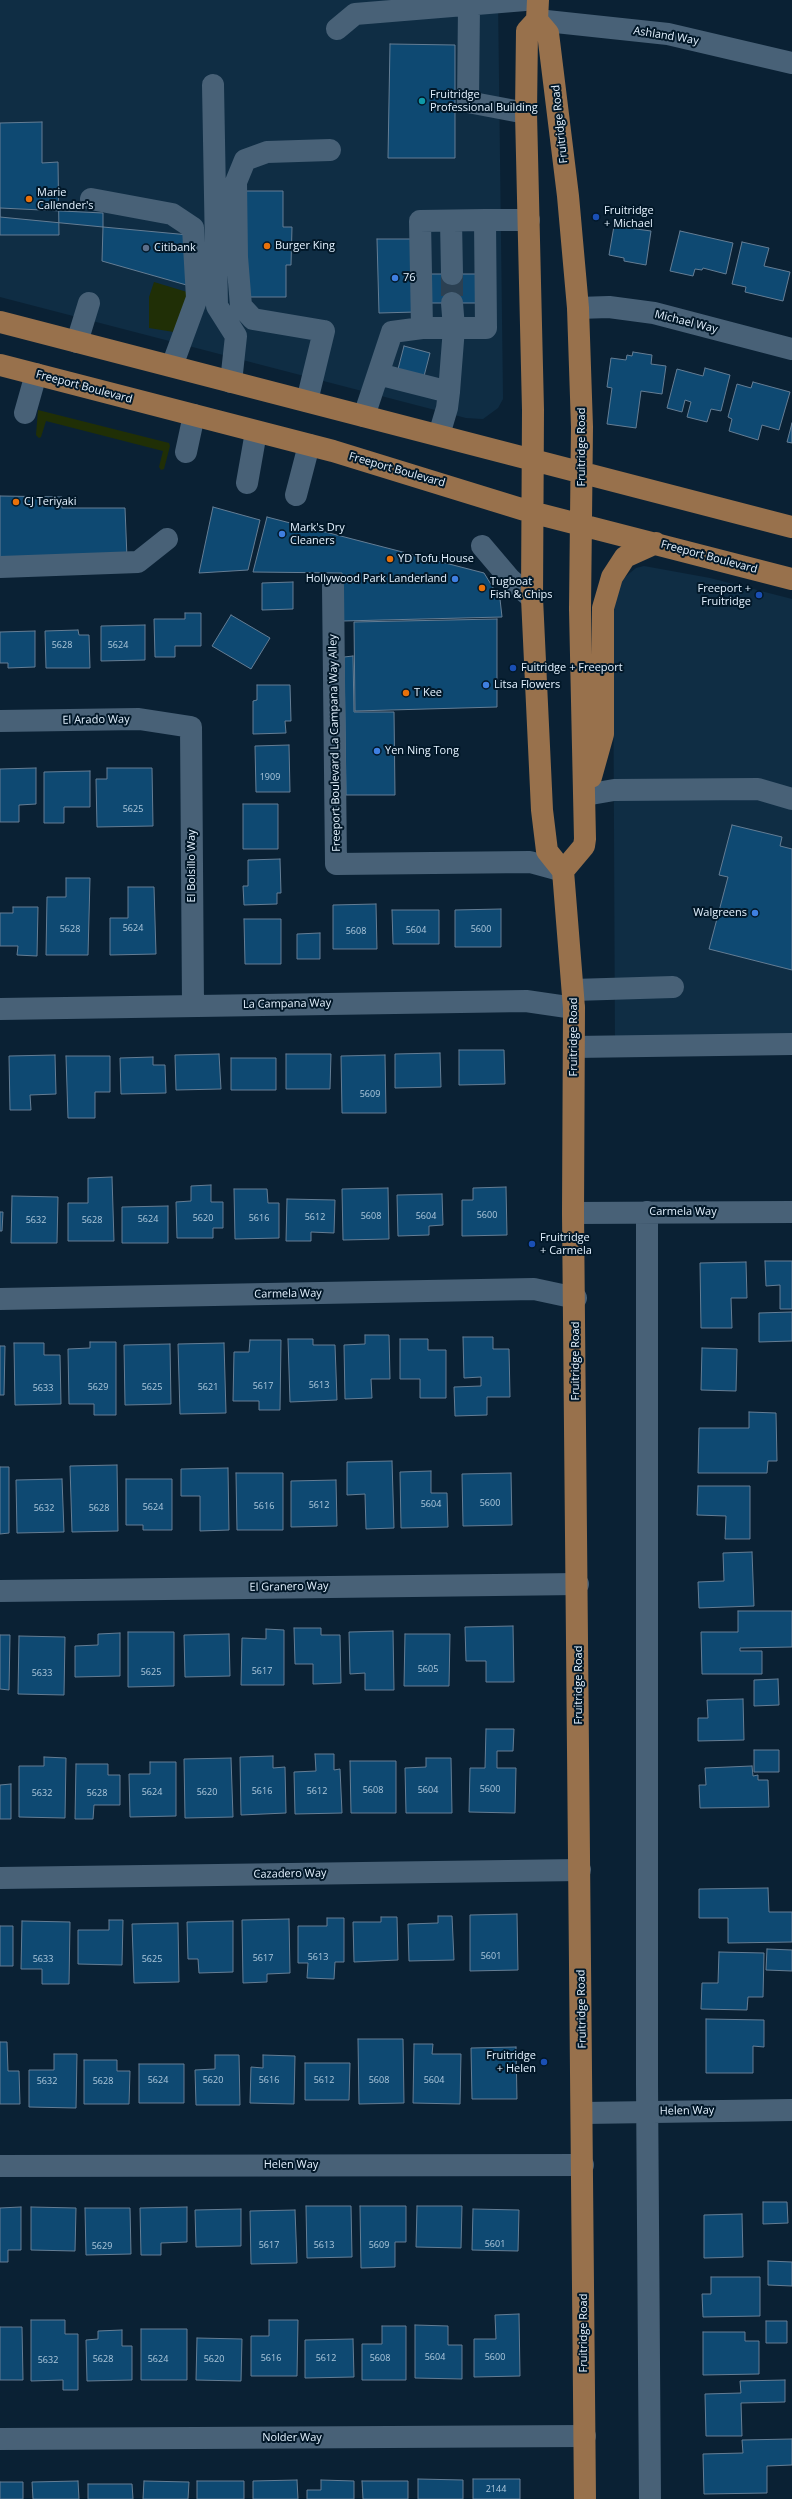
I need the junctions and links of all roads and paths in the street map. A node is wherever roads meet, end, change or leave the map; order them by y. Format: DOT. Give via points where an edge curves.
graph roads {
  1 [pos="525,0"];
  2 [pos="460,4"];
  3 [pos="538,10"];
  4 [pos="337,29"];
  5 [pos="792,63"];
  6 [pos="212,86"];
  7 [pos="526,112"];
  8 [pos="330,150"];
  9 [pos="91,199"];
  10 [pos="485,220"];
  11 [pos="529,220"];
  12 [pos="451,221"];
  13 [pos="452,274"];
  14 [pos="89,303"];
  15 [pos="452,303"];
  16 [pos="578,308"];
  17 [pos="0,322"];
  18 [pos="422,328"];
  19 [pos="454,328"];
  20 [pos="77,342"];
  21 [pos="792,349"];
  22 [pos="0,365"];
  23 [pos="172,366"];
  24 [pos="36,374"];
  25 [pos="378,374"];
  26 [pos="231,382"];
  27 [pos="449,392"];
  28 [pos="308,401"];
  29 [pos="25,413"];
  30 [pos="194,415"];
  31 [pos="364,416"];
  32 [pos="256,432"];
  33 [pos="439,435"];
  34 [pos="309,445"];
  35 [pos="186,452"];
  36 [pos="531,458"];
  37 [pos="582,472"];
  38 [pos="247,484"];
  39 [pos="296,494"];
  40 [pos="531,512"];
  41 [pos="581,524"];
  42 [pos="792,527"];
  43 [pos="167,539"];
  44 [pos="656,543"];
  45 [pos="482,546"];
  46 [pos="0,567"];
  47 [pos="792,579"];
  48 [pos="333,586"];
  49 [pos="532,598"];
  50 [pos="0,721"];
  51 [pos="190,727"];
  52 [pos="585,795"];
  53 [pos="792,799"];
  54 [pos="563,871"];
  55 [pos="673,987"];
  56 [pos="574,999"];
  57 [pos="192,1006"];
  58 [pos="0,1009"];
  59 [pos="792,1044"];
  60 [pos="574,1047"];
  61 [pos="573,1212"];
  62 [pos="647,1212"];
  63 [pos="792,1212"];
  64 [pos="576,1298"];
  65 [pos="0,1299"];
  66 [pos="578,1584"];
  67 [pos="0,1591"];
  68 [pos="580,1870"];
  69 [pos="0,1878"];
  70 [pos="792,2110"];
  71 [pos="648,2112"];
  72 [pos="583,2113"];
  73 [pos="583,2165"];
  74 [pos="0,2166"];
  75 [pos="585,2436"];
  76 [pos="0,2439"];
  77 [pos="585,2499"];
  78 [pos="650,2499"];
  1 -- 2 [label="street"];
  2 -- 4 [label="street" via="355,14"];
  2 -- 7 [label="street" via="468,102"];
  3 -- 5 [label="street, Ashland Way" via="668,34"];
  3 -- 7 [label="main road" via="527,31"];
  3 -- 16 [label="main road, Fruitridge Road" via="548,33 555,79"];
  6 -- 26 [label="street" via="217,306 236,336"];
  7 -- 11 [label="main road"];
  8 -- 28 [label="street" via="267,152 245,160 236,182 237,257 241,306 253,319 324,331"];
  9 -- 23 [label="street" via="172,214 193,228 197,298"];
  10 -- 11 [label="street"];
  10 -- 12 [label="street"];
  10 -- 19 [label="street" via="486,328"];
  11 -- 36 [label="main road"];
  12 -- 13 [label="street"];
  12 -- 18 [label="street" via="420,221"];
  14 -- 20 [label="street"];
  15 -- 19 [label="street"];
  16 -- 21 [label="street, Michael Way" via="610,307 654,313"];
  16 -- 37 [label="main road, Fruitridge Road"];
  17 -- 20 [label="main road"];
  18 -- 19 [label="street"];
  18 -- 25 [label="street" via="392,332"];
  19 -- 27 [label="street"];
  20 -- 23 [label="main road"];
  22 -- 24 [label="main road, Freeport Boulevard"];
  23 -- 26 [label="main road"];
  24 -- 29 [label="street"];
  24 -- 30 [label="main road, Freeport Boulevard"];
  25 -- 27 [label="street"];
  25 -- 31 [label="street"];
  26 -- 28 [label="main road"];
  27 -- 33 [label="street"];
  28 -- 31 [label="main road"];
  30 -- 32 [label="main road, Freeport Boulevard"];
  30 -- 35 [label="street"];
  31 -- 33 [label="main road"];
  32 -- 34 [label="main road, Freeport Boulevard"];
  32 -- 38 [label="street"];
  33 -- 36 [label="main road"];
  34 -- 39 [label="street"];
  34 -- 40 [label="main road, Freeport Boulevard"];
  36 -- 37 [label="main road"];
  36 -- 40 [label="main road"];
  37 -- 41 [label="main road, Fruitridge Road"];
  37 -- 42 [label="main road"];
  40 -- 41 [label="main road, Freeport Boulevard"];
  40 -- 49 [label="main road"];
  41 -- 44 [label="main road, Freeport Boulevard"];
  41 -- 52 [label="main road, Fruitridge Road" via="580,609"];
  43 -- 46 [label="street" via="138,562"];
  44 -- 47 [label="main road, Freeport Boulevard"];
  44 -- 52 [label="main road" via="625,557 612,577 603,608 603,734"];
  45 -- 49 [label="street" via="510,579"];
  48 -- 54 [label="street, Freeport Boulevard La Campana Way Alley" via="336,864 530,862"];
  49 -- 54 [label="main road" via="532,750 536,810 547,851"];
  50 -- 51 [label="street, El Arado Way" via="139,719"];
  51 -- 57 [label="street, El Bolsillo Way"];
  52 -- 53 [label="street" via="614,790 758,789"];
  52 -- 54 [label="main road, Fruitridge Road" via="584,846"];
  54 -- 56 [label="main road, Fruitridge Road"];
  55 -- 56 [label="street, La Campana Way"];
  56 -- 57 [label="street, La Campana Way"];
  56 -- 60 [label="main road, Fruitridge Road"];
  57 -- 58 [label="street, La Campana Way"];
  59 -- 60 [label="street"];
  60 -- 61 [label="main road, Fruitridge Road"];
  61 -- 62 [label="street, Carmela Way"];
  61 -- 64 [label="main road, Fruitridge Road"];
  62 -- 63 [label="street, Carmela Way"];
  62 -- 71 [label="street"];
  64 -- 65 [label="street, Carmela Way" via="534,1289"];
  64 -- 66 [label="main road, Fruitridge Road"];
  66 -- 67 [label="street, El Granero Way"];
  66 -- 68 [label="main road, Fruitridge Road"];
  68 -- 69 [label="street, Cazadero Way"];
  68 -- 72 [label="main road, Fruitridge Road"];
  70 -- 71 [label="street, Helen Way"];
  71 -- 72 [label="street, Helen Way"];
  71 -- 78 [label="street"];
  72 -- 73 [label="main road, Fruitridge Road"];
  73 -- 74 [label="street, Helen Way"];
  73 -- 75 [label="main road, Fruitridge Road"];
  75 -- 76 [label="street, Nolder Way"];
  75 -- 77 [label="main road, Fruitridge Road"];
}
